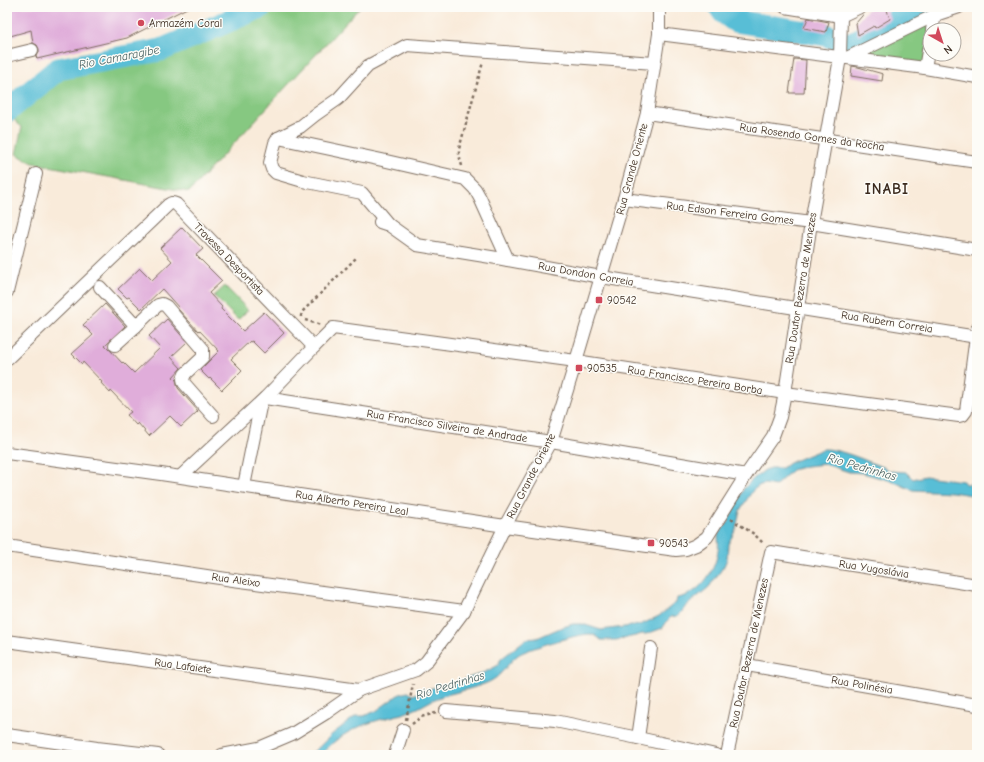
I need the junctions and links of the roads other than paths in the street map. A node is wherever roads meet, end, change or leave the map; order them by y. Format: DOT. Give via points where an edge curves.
graph roads {
  1 [pos="659,7"];
  2 [pos="785,7"];
  3 [pos="860,7"];
  4 [pos="959,7"];
  5 [pos="842,12"];
  6 [pos="935,15"];
  7 [pos="934,22"];
  8 [pos="659,34"];
  9 [pos="32,50"];
  10 [pos="842,50"];
  11 [pos="7,56"];
  12 [pos="926,62"];
  13 [pos="654,63"];
  14 [pos="925,68"];
  15 [pos="977,77"];
  16 [pos="647,113"];
  17 [pos="278,138"];
  18 [pos="826,139"];
  19 [pos="977,162"];
  20 [pos="36,174"];
  21 [pos="624,199"];
  22 [pos="811,224"];
  23 [pos="977,250"];
  24 [pos="508,260"];
  25 [pos="601,277"];
  26 [pos="100,287"];
  27 [pos="7,292"];
  28 [pos="798,308"];
  29 [pos="136,326"];
  30 [pos="977,334"];
  31 [pos="115,344"];
  32 [pos="314,346"];
  33 [pos="7,359"];
  34 [pos="576,361"];
  35 [pos="785,393"];
  36 [pos="263,400"];
  37 [pos="213,416"];
  38 [pos="550,442"];
  39 [pos="7,453"];
  40 [pos="746,475"];
  41 [pos="181,476"];
  42 [pos="244,486"];
  43 [pos="505,526"];
  44 [pos="696,545"];
  45 [pos="7,546"];
  46 [pos="771,552"];
  47 [pos="977,585"];
  48 [pos="464,611"];
  49 [pos="7,640"];
  50 [pos="651,648"];
  51 [pos="747,665"];
  52 [pos="359,690"];
  53 [pos="977,705"];
  54 [pos="446,710"];
  55 [pos="404,727"];
  56 [pos="7,735"];
  57 [pos="638,738"];
  58 [pos="727,754"];
  59 [pos="158,755"];
  60 [pos="222,755"];
  61 [pos="395,755"];
  1 -- 8 [label="street, Rua Grande Oriente"];
  2 -- 5 [label="street"];
  3 -- 5 [label="street"];
  4 -- 6 [label="street"];
  5 -- 10 [label="street, Rua Doutor Bezerra de Menezes"];
  6 -- 7 [label="street"];
  6 -- 10 [label="street"];
  8 -- 10 [label="street"];
  8 -- 13 [label="street, Rua Grande Oriente"];
  9 -- 11 [label="street"];
  10 -- 14 [label="street"];
  10 -- 18 [label="street, Rua Doutor Bezerra de Menezes"];
  12 -- 14 [label="street"];
  13 -- 16 [label="street, Rua Grande Oriente"];
  13 -- 17 [label="street" via="407,44 368,66 338,99 300,127"];
  14 -- 15 [label="street"];
  16 -- 18 [label="street, Rua Rosendo Gomes da Rocha"];
  16 -- 21 [label="street, Rua Grande Oriente"];
  17 -- 24 [label="street" via="466,179 480,198"];
  17 -- 24 [label="street, Rua Dondon Correia" via="270,163 276,173 362,193 384,224 417,245"];
  18 -- 19 [label="street, Rua Rosendo Gomes da Rocha"];
  18 -- 22 [label="street, Rua Doutor Bezerra de Menezes"];
  20 -- 27 [label="street"];
  21 -- 22 [label="street, Rua Edson Ferreira Gomes"];
  21 -- 25 [label="street, Rua Grande Oriente"];
  22 -- 23 [label="street, Rua Edson Ferreira Gomes"];
  22 -- 28 [label="street, Rua Doutor Bezerra de Menezes"];
  24 -- 25 [label="street, Rua Dondon Correia"];
  25 -- 28 [label="street, Rua Dondon Correia"];
  25 -- 34 [label="street, Rua Grande Oriente"];
  26 -- 29 [label="street"];
  28 -- 30 [label="street, Rua Rubem Correia"];
  28 -- 35 [label="street, Rua Doutor Bezerra de Menezes"];
  29 -- 31 [label="street"];
  29 -- 37 [label="street" via="158,305 164,304 202,347 203,357 185,374 183,381"];
  30 -- 35 [label="street, Rua Francisco Pereira Borba" via="964,415"];
  32 -- 33 [label="street, Travessa Desportista" via="178,205 170,203"];
  32 -- 34 [label="street, Rua Francisco Pereira Borba" via="333,328"];
  32 -- 36 [label="street"];
  34 -- 35 [label="street, Rua Francisco Pereira Borba"];
  34 -- 38 [label="street, Rua Grande Oriente"];
  35 -- 40 [label="street, Rua Doutor Bezerra de Menezes" via="773,436"];
  36 -- 38 [label="street, Rua Francisco Silveira de Andrade"];
  36 -- 41 [label="street"];
  36 -- 42 [label="street"];
  38 -- 40 [label="street, Rua Francisco Silveira de Andrade"];
  38 -- 43 [label="street, Rua Grande Oriente"];
  39 -- 41 [label="street, Rua Alberto Pereira Leal" via="163,468"];
  40 -- 44 [label="street, Rua Doutor Bezerra de Menezes" via="707,537"];
  41 -- 42 [label="street, Rua Alberto Pereira Leal"];
  42 -- 43 [label="street, Rua Alberto Pereira Leal"];
  43 -- 44 [label="street, Rua Alberto Pereira Leal" via="676,550"];
  43 -- 48 [label="street, Rua Grande Oriente"];
  45 -- 48 [label="street, Rua Aleixo"];
  46 -- 47 [label="street, Rua Yugoslávia"];
  46 -- 51 [label="street, Rua Doutor Bezerra de Menezes"];
  48 -- 52 [label="street, Rua Grande Oriente" via="426,662 416,670"];
  49 -- 52 [label="street, Rua Lafaiete"];
  50 -- 57 [label="street"];
  51 -- 53 [label="street, Rua Polinésia"];
  51 -- 58 [label="street, Rua Doutor Bezerra de Menezes"];
  52 -- 60 [label="street, Rua Grande Oriente" via="292,734 259,748"];
  54 -- 57 [label="street" via="555,721"];
  55 -- 61 [label="street"];
  56 -- 59 [label="street"];
  57 -- 58 [label="street"];
}
